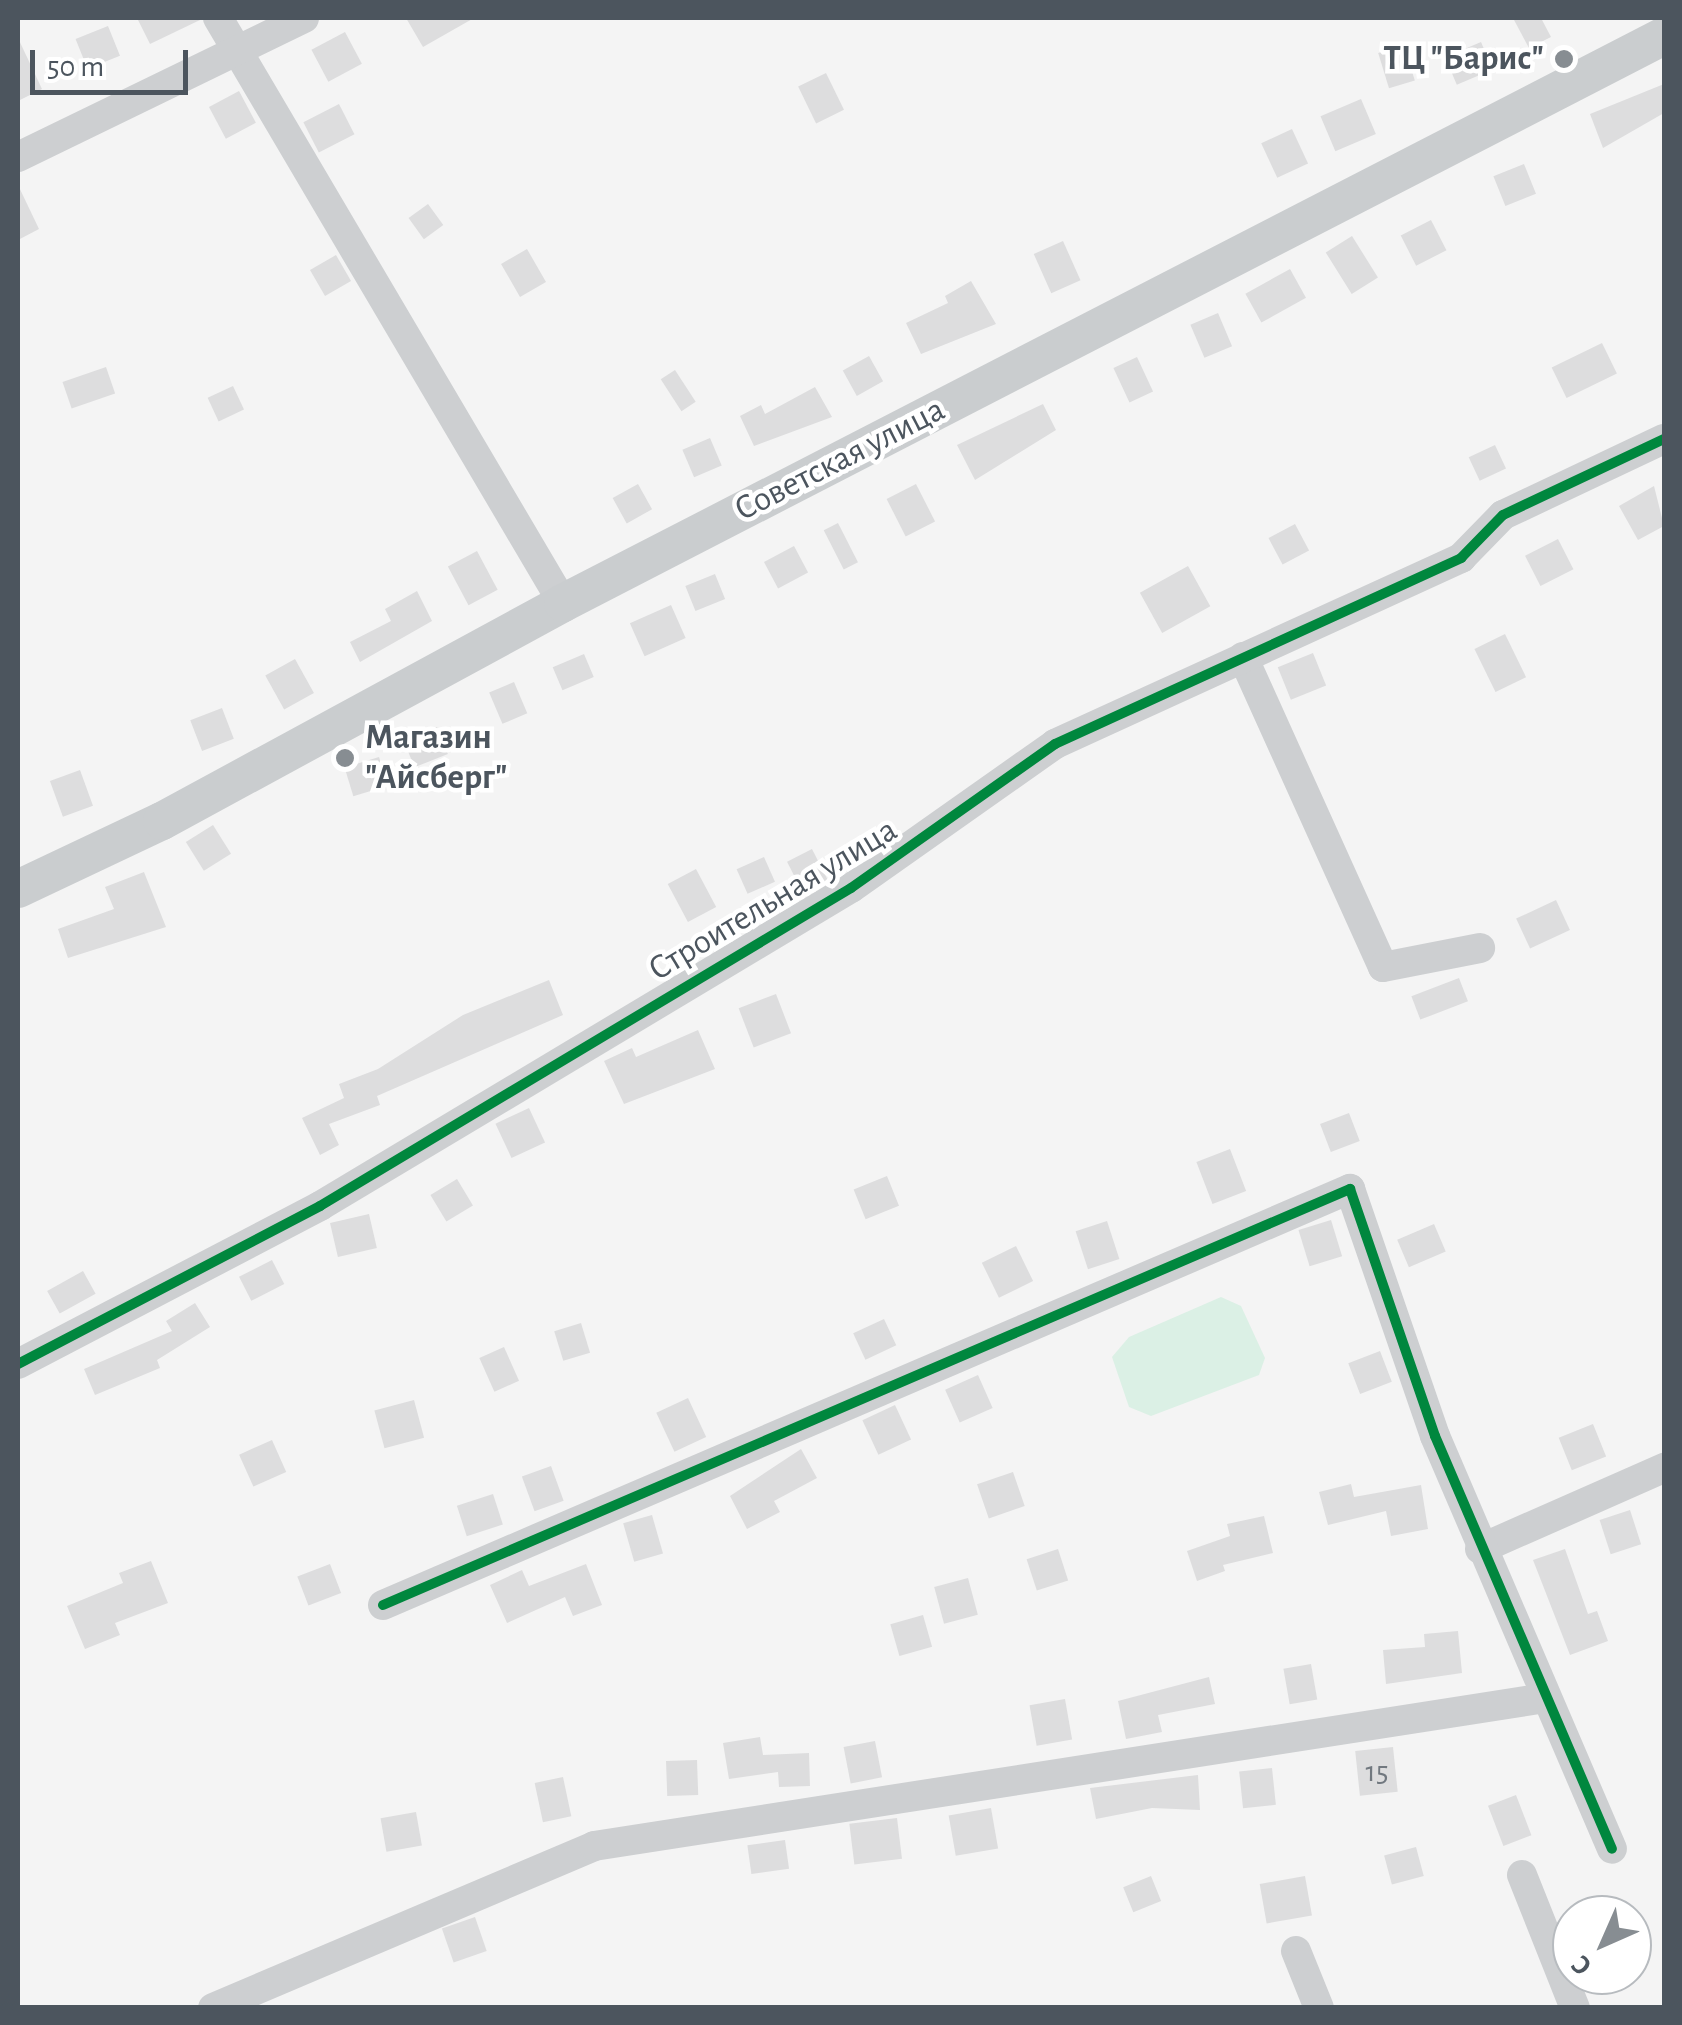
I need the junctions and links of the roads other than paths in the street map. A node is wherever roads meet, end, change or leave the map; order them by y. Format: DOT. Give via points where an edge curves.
graph roads {
  1 [pos="218,18"];
  2 [pos="304,18"];
  3 [pos="1664,36"];
  4 [pos="236,50"];
  5 [pos="18,156"];
  6 [pos="1664,439"];
  7 [pos="563,603"];
  8 [pos="1243,657"];
  9 [pos="18,889"];
  10 [pos="1480,948"];
  11 [pos="18,1364"];
  12 [pos="1664,1468"];
  13 [pos="1480,1549"];
  14 [pos="383,1605"];
  15 [pos="1546,1698"];
  16 [pos="1612,1849"];
  17 [pos="1522,1875"];
  18 [pos="1296,1951"];
  19 [pos="213,2008"];
  20 [pos="1320,2008"];
  21 [pos="1575,2008"];
  1 -- 4 [label="street"];
  2 -- 4 [label="street"];
  3 -- 7 [label="main road, Советская улица"];
  4 -- 5 [label="street"];
  4 -- 7 [label="street"];
  6 -- 8 [label="street, Строительная улица" via="1502,515 1462,558"];
  7 -- 9 [label="main road, Советская улица" via="162,822"];
  8 -- 10 [label="street" via="1383,966"];
  8 -- 11 [label="street, Строительная улица" via="1055,744 851,888 320,1206"];
  12 -- 13 [label="street"];
  13 -- 14 [label="street" via="1350,1189"];
  13 -- 15 [label="street"];
  15 -- 16 [label="street"];
  15 -- 19 [label="street" via="594,1846"];
  17 -- 21 [label="street"];
  18 -- 20 [label="street"];
}
